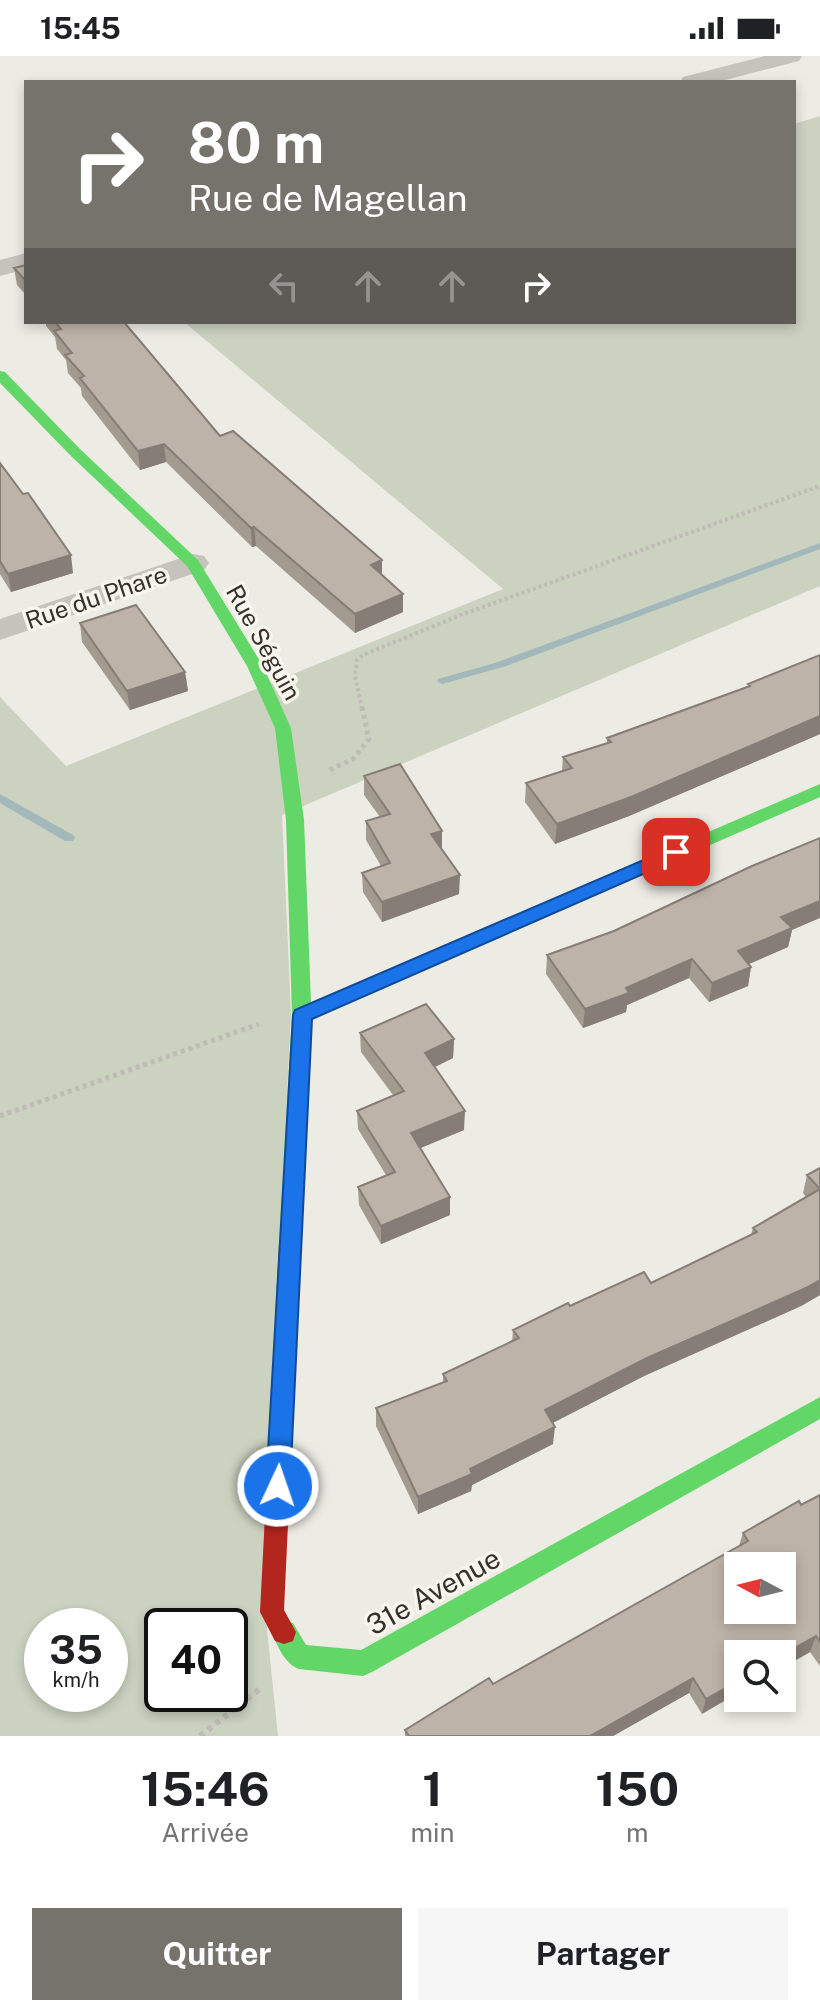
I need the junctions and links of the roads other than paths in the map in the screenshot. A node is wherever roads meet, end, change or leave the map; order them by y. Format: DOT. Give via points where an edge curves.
graph roads {
  1 [pos="791,56"];
  2 [pos="699,80"];
  3 [pos="24,262"];
  4 [pos="0,268"];
  5 [pos="4,386"];
  6 [pos="193,563"];
  7 [pos="0,630"];
  8 [pos="820,790"];
  9 [pos="302,1015"];
  10 [pos="820,1407"];
  1 -- 2 [label="street"];
  3 -- 4 [label="street"];
  5 -- 6 [label="street, Rue Séguin"];
  6 -- 7 [label="street, Rue du Phare"];
  6 -- 9 [label="street, Rue Séguin" via="255,666 283,728 295,820"];
  8 -- 9 [label="street"];
  9 -- 10 [label="street, 31e Avenue" via="272,1612 299,1657 363,1663"];
}
